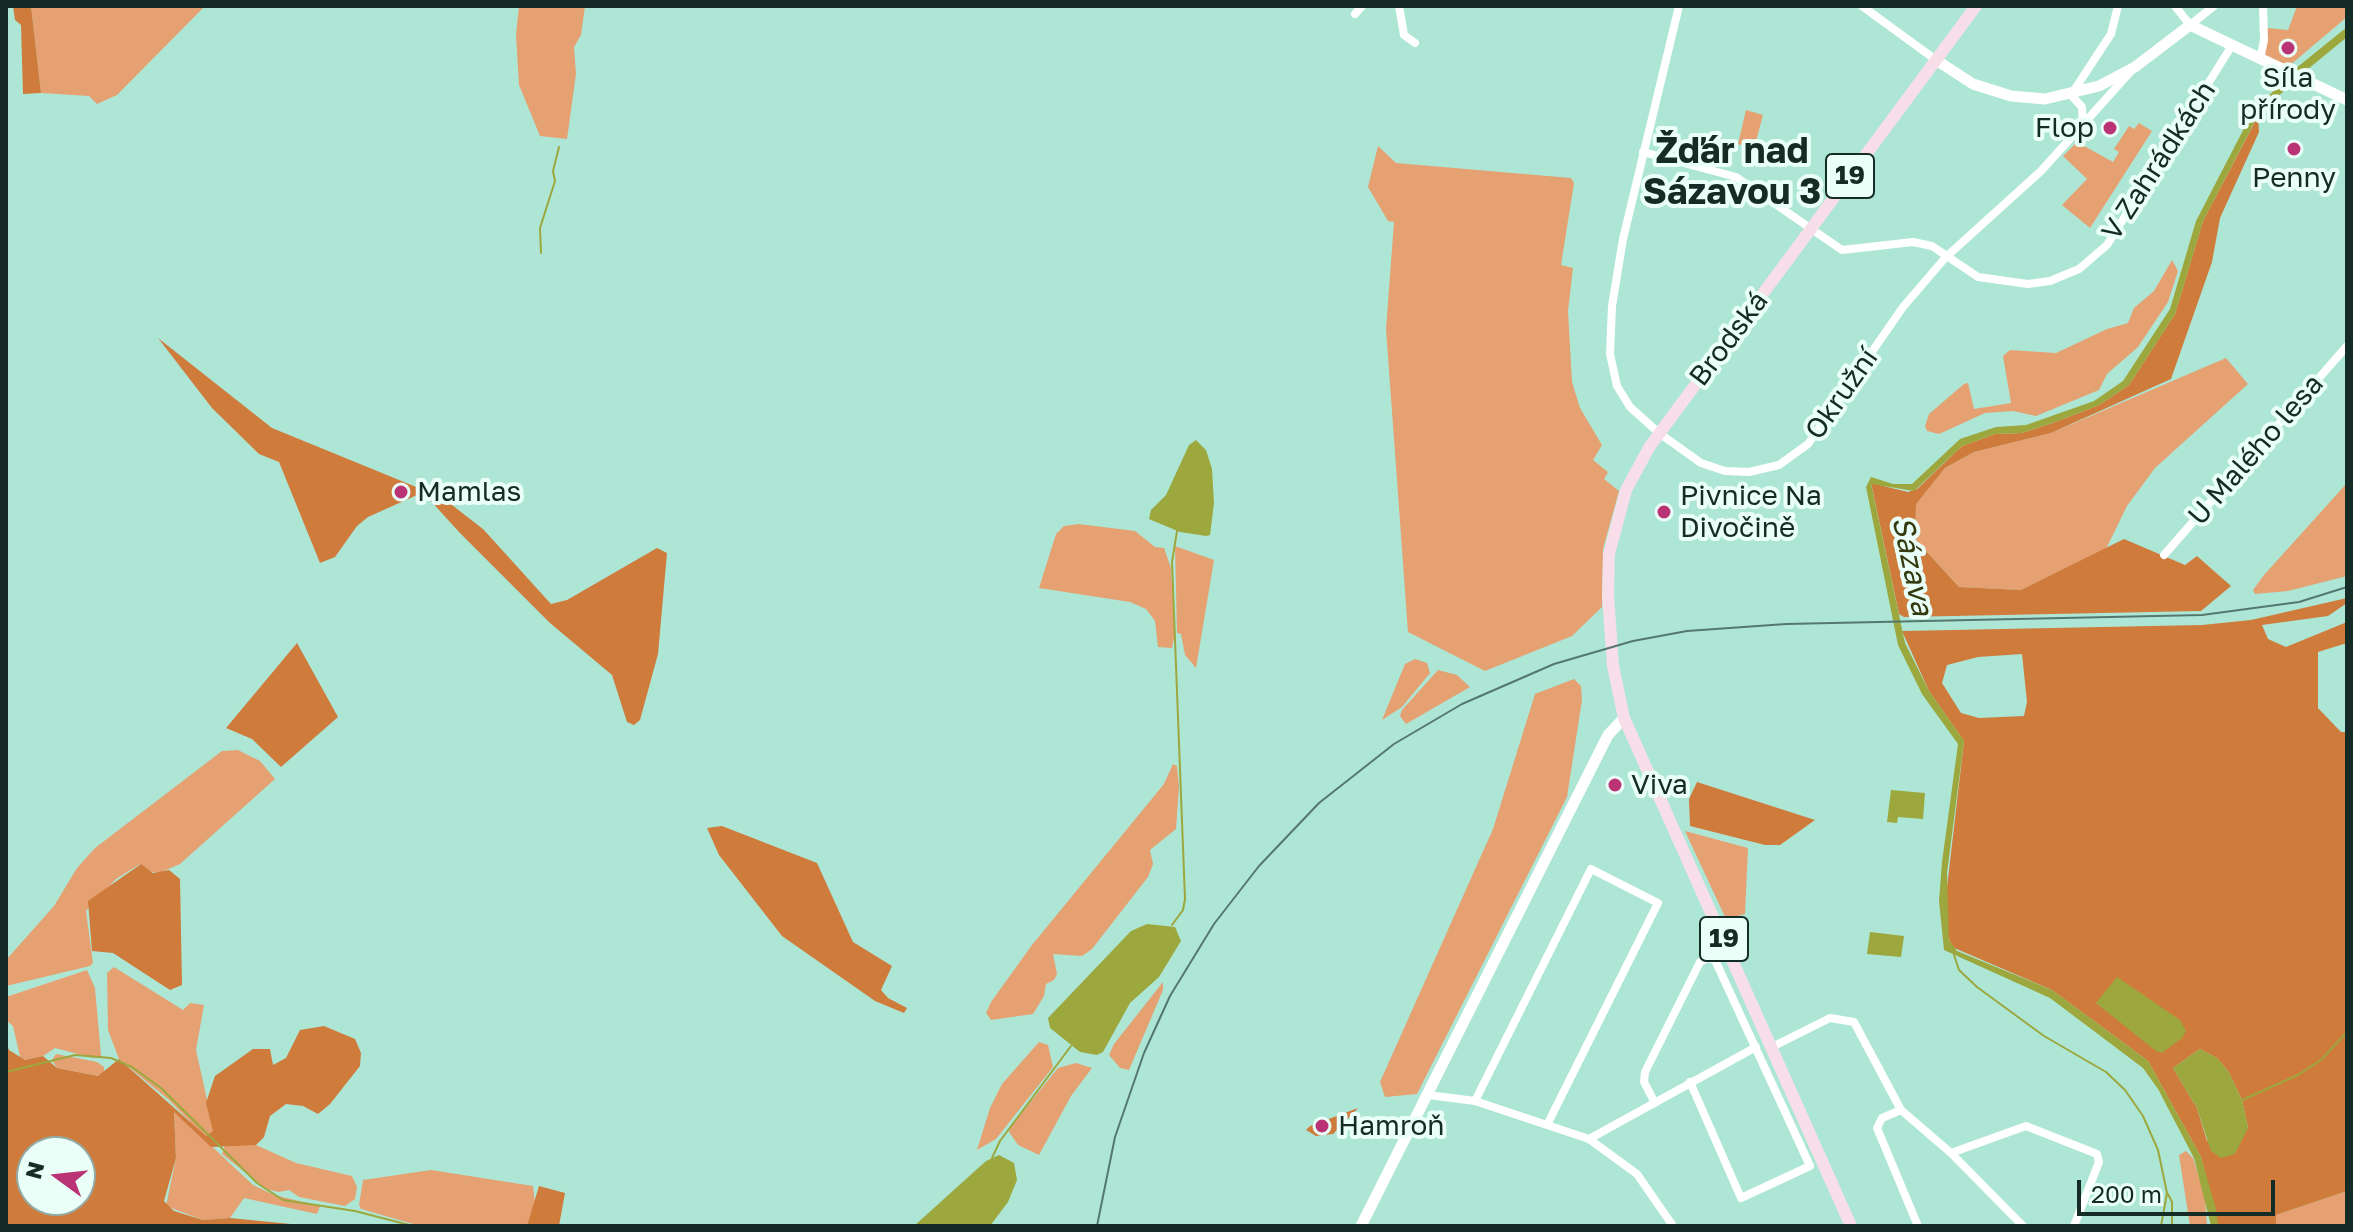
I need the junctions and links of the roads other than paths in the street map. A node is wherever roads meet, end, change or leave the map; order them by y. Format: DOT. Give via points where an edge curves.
graph roads {
  1 [pos="1362,6"];
  2 [pos="1399,6"];
  3 [pos="1679,6"];
  4 [pos="1862,6"];
  5 [pos="1976,6"];
  6 [pos="2118,6"];
  7 [pos="2175,6"];
  8 [pos="2214,6"];
  9 [pos="2263,6"];
  10 [pos="1355,14"];
  11 [pos="2190,25"];
  12 [pos="1415,43"];
  13 [pos="2231,47"];
  14 [pos="1936,60"];
  15 [pos="2260,60"];
  16 [pos="2135,67"];
  17 [pos="2071,95"];
  18 [pos="2347,100"];
  19 [pos="2083,127"];
  20 [pos="1643,152"];
  21 [pos="1809,231"];
  22 [pos="1946,257"];
  23 [pos="2347,346"];
  24 [pos="1659,433"];
  25 [pos="2164,555"];
  26 [pos="1624,718"];
  27 [pos="1756,1047"];
  28 [pos="1772,1047"];
  29 [pos="1690,1082"];
  30 [pos="1428,1095"];
  31 [pos="1475,1101"];
  32 [pos="1655,1103"];
  33 [pos="1901,1110"];
  34 [pos="1547,1125"];
  35 [pos="1589,1139"];
  36 [pos="1951,1153"];
  37 [pos="1361,1226"];
  38 [pos="1673,1226"];
  39 [pos="1851,1226"];
  40 [pos="1918,1226"];
  41 [pos="2023,1226"];
  42 [pos="2074,1226"];
  1 -- 10 [label="street"];
  2 -- 12 [label="street" via="1404,35"];
  3 -- 20 [label="street, Okružní"];
  4 -- 14 [label="street"];
  5 -- 14 [label="main road, Brodská / 19"];
  6 -- 17 [label="street" via="2111,34"];
  7 -- 11 [label="street"];
  8 -- 11 [label="street"];
  9 -- 15 [label="street"];
  11 -- 13 [label="street"];
  11 -- 16 [label="street"];
  13 -- 15 [label="street"];
  13 -- 22 [label="street, V Zahrádkách" via="2123,222 2093,259 2050,281 2028,284 1978,277"];
  14 -- 17 [label="street" via="1973,84 2011,96"];
  14 -- 21 [label="main road, Brodská / 19"];
  15 -- 18 [label="street"];
  16 -- 17 [label="street"];
  16 -- 19 [label="street, Okružní"];
  17 -- 19 [label="street" via="2082,107"];
  19 -- 22 [label="street, Okružní"];
  20 -- 21 [label="street, V Zahrádkách" via="1736,177"];
  20 -- 24 [label="street, Okružní" via="1619,263 1610,326 1611,365 1621,396"];
  21 -- 22 [label="street, V Zahrádkách" via="1842,250 1913,242 1932,246"];
  21 -- 24 [label="main road, Brodská / 19"];
  22 -- 24 [label="street, Okružní" via="1903,307 1808,444 1788,461 1759,471 1725,471 1701,463"];
  23 -- 25 [label="street, U Malého lesa"];
  24 -- 26 [label="main road, Brodská / 19" via="1627,486 1607,575 1613,666"];
  26 -- 28 [label="main road, 19"];
  26 -- 30 [label="street" via="1608,735"];
  27 -- 29 [label="street"];
  27 -- 29 [label="street" via="1810,1166 1741,1198"];
  27 -- 32 [label="street" via="1715,960 1700,962 1645,1072 1644,1082"];
  28 -- 33 [label="street" via="1830,1018 1854,1022"];
  28 -- 39 [label="main road, 19"];
  29 -- 32 [label="street"];
  30 -- 31 [label="street"];
  30 -- 37 [label="street"];
  31 -- 34 [label="street"];
  31 -- 34 [label="street" via="1591,869 1658,903"];
  32 -- 35 [label="street"];
  33 -- 36 [label="street"];
  33 -- 40 [label="street" via="1882,1118 1877,1128"];
  34 -- 35 [label="street"];
  35 -- 38 [label="street" via="1637,1174"];
  36 -- 41 [label="street"];
  36 -- 42 [label="street" via="2026,1126 2097,1154 2099,1162"];
}
